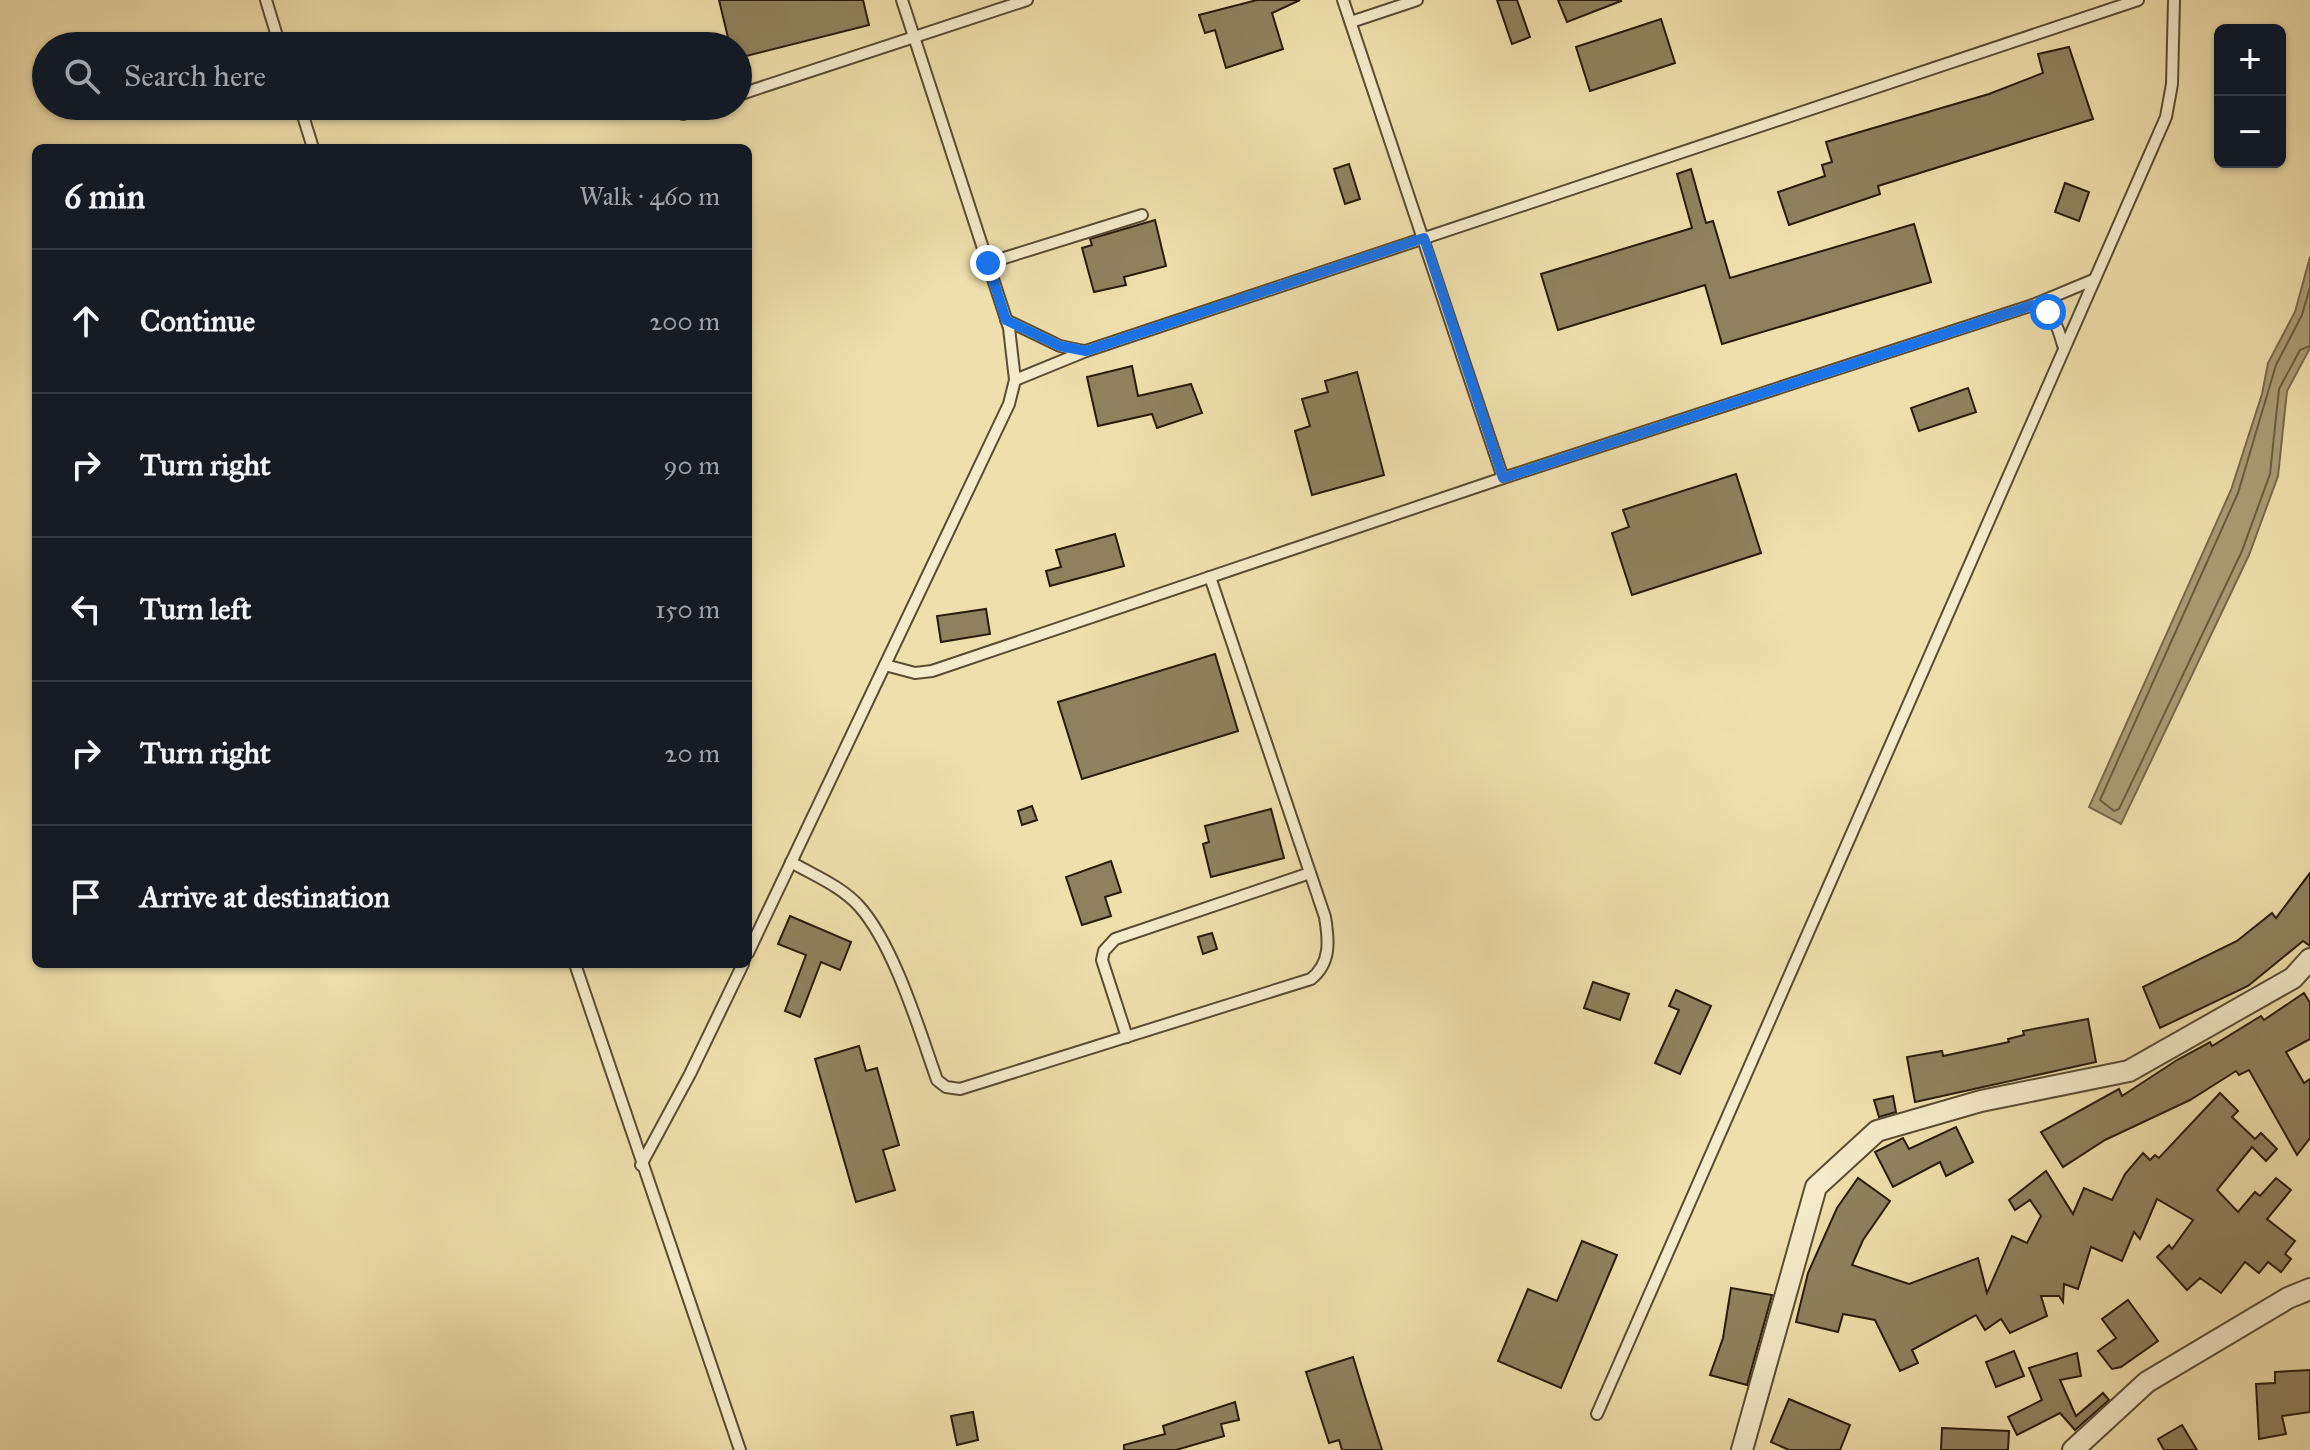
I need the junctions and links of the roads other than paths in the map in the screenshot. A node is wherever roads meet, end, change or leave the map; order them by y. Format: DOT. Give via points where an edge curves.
graph roads {
  1 [pos="266,0"];
  2 [pos="902,0"];
  3 [pos="1027,0"];
  4 [pos="1343,0"];
  5 [pos="1417,0"];
  6 [pos="2138,0"];
  7 [pos="2174,0"];
  8 [pos="1351,22"];
  9 [pos="276,32"];
  10 [pos="914,36"];
  11 [pos="752,90"];
  12 [pos="304,120"];
  13 [pos="312,144"];
  14 [pos="1142,215"];
  15 [pos="1424,238"];
  16 [pos="988,263"];
  17 [pos="2093,280"];
  18 [pos="2033,305"];
  19 [pos="1006,320"];
  20 [pos="2063,345"];
  21 [pos="1086,351"];
  22 [pos="1015,380"];
  23 [pos="1503,478"];
  24 [pos="1210,577"];
  25 [pos="885,665"];
  26 [pos="791,862"];
  27 [pos="1310,873"];
  28 [pos="752,945"];
  29 [pos="2310,959"];
  30 [pos="576,968"];
  31 [pos="741,968"];
  32 [pos="1127,1037"];
  33 [pos="641,1165"];
  34 [pos="2310,1289"];
  35 [pos="1597,1414"];
  36 [pos="740,1450"];
  37 [pos="1742,1450"];
  38 [pos="2073,1450"];
  1 -- 9 [label="lane"];
  2 -- 10 [label="lane"];
  3 -- 10 [label="lane"];
  4 -- 8 [label="lane"];
  5 -- 8 [label="lane"];
  6 -- 15 [label="lane"];
  7 -- 17 [label="lane" via="2166,117"];
  8 -- 15 [label="lane"];
  10 -- 11 [label="lane"];
  10 -- 16 [label="lane"];
  12 -- 13 [label="lane"];
  14 -- 16 [label="lane"];
  15 -- 21 [label="lane"];
  15 -- 23 [label="lane"];
  16 -- 19 [label="lane"];
  17 -- 18 [label="lane"];
  17 -- 20 [label="lane"];
  18 -- 20 [label="lane" via="2057,322"];
  18 -- 23 [label="lane"];
  19 -- 21 [label="lane" via="1060,346"];
  19 -- 22 [label="lane"];
  20 -- 35 [label="lane"];
  21 -- 22 [label="lane"];
  22 -- 25 [label="lane" via="1009,404"];
  23 -- 24 [label="lane"];
  24 -- 25 [label="lane" via="932,671 915,673"];
  24 -- 27 [label="lane"];
  25 -- 26 [label="lane"];
  26 -- 28 [label="lane"];
  26 -- 32 [label="lane" via="860,907 895,969 937,1080 946,1087 960,1089"];
  27 -- 32 [label="lane" via="1329,941 1320,972"];
  27 -- 32 [label="lane" via="1108,945 1102,960"];
  29 -- 37 [label="street" via="2293,978 2129,1071 1981,1101 1877,1131 1816,1187"];
  30 -- 33 [label="lane"];
  31 -- 33 [label="lane"];
  33 -- 36 [label="lane"];
  34 -- 38 [label="street" via="2147,1382"];
}
